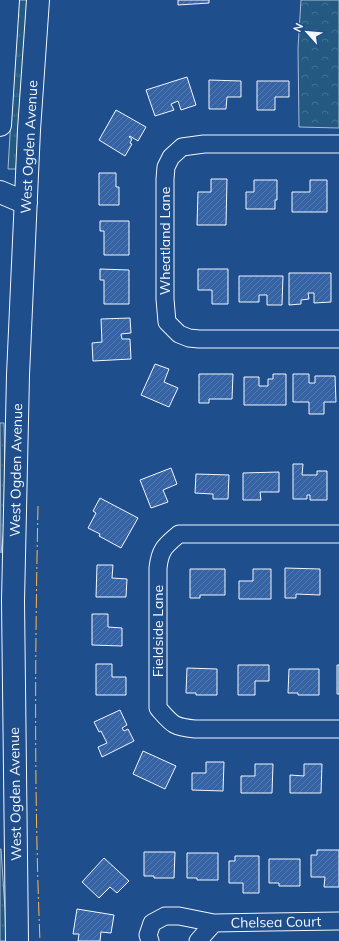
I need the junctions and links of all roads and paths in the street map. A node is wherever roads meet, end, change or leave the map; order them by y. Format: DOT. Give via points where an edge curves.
graph roads {
  1 [pos="38,0"];
  2 [pos="5,13"];
  3 [pos="2,62"];
  4 [pos="0,125"];
  5 [pos="339,144"];
  6 [pos="0,192"];
  7 [pos="26,203"];
  8 [pos="339,339"];
  9 [pos="339,534"];
  10 [pos="6,602"];
  11 [pos="339,729"];
  12 [pos="339,922"];
  13 [pos="214,923"];
  14 [pos="17,941"];
  15 [pos="150,941"];
  16 [pos="198,941"];
  1 -- 7 [label="main road, West Ogden Avenue"];
  2 -- 3 [label="main road"];
  3 -- 4 [label="main road"];
  5 -- 8 [label="street, Wheatland Lane" via="204,144 182,147 171,157 166,167 165,299 168,322 179,334 189,338"];
  6 -- 7 [label="main road"];
  7 -- 10 [label="main road, West Ogden Avenue"];
  9 -- 11 [label="street, Fieldside Lane" via="179,534 164,547 159,558 158,584 158,708 171,723 182,728"];
  10 -- 14 [label="main road, West Ogden Avenue"];
  12 -- 13 [label="street, Chelsea Court"];
  13 -- 15 [label="street, Chelsea Court" via="165,916 152,923 148,936"];
  13 -- 16 [label="street, Chelsea Court"];
}
